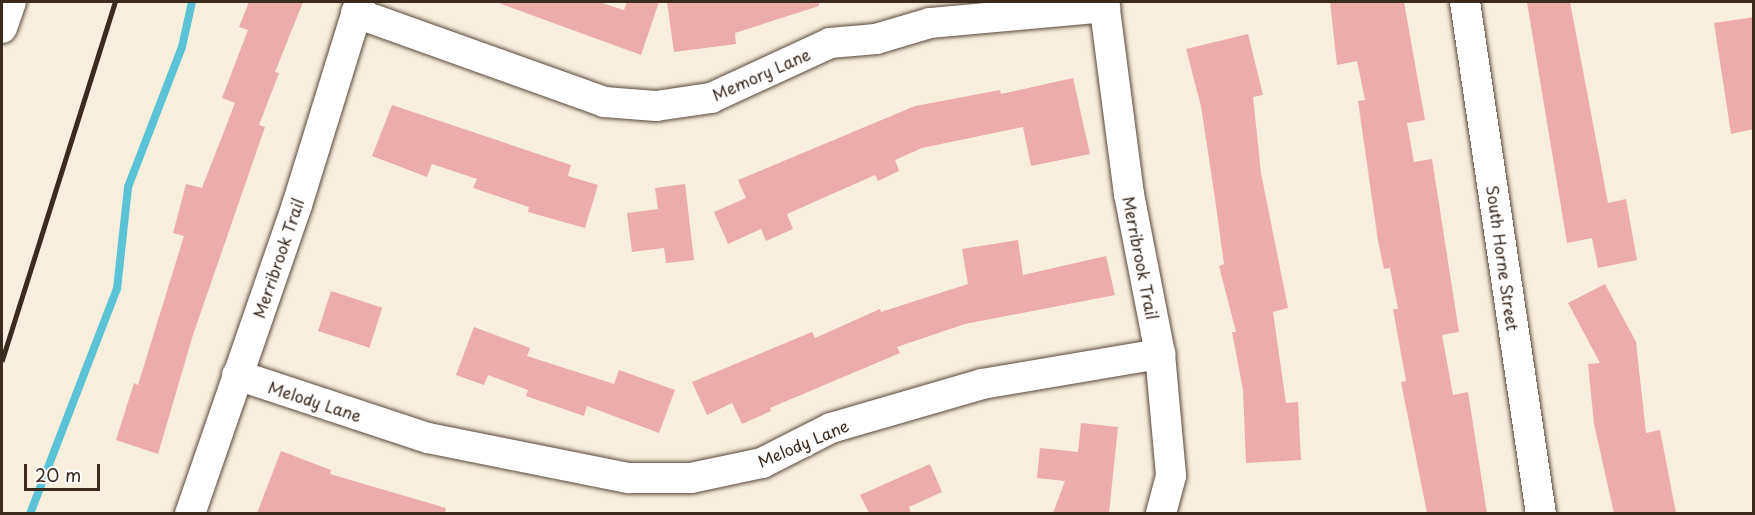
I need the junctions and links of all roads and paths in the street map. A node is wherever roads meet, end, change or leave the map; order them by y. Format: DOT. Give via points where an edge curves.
graph roads {
  1 [pos="11,2"];
  2 [pos="1465,2"];
  3 [pos="1105,4"];
  4 [pos="358,7"];
  5 [pos="2,28"];
  6 [pos="1160,354"];
  7 [pos="237,375"];
  8 [pos="190,513"];
  9 [pos="1161,513"];
  10 [pos="1541,513"];
  1 -- 5 [label="street"];
  2 -- 10 [label="street, South Horne Street"];
  3 -- 4 [label="street, Memory Lane" via="930,23 876,39 830,43 711,98 656,106 604,102"];
  3 -- 6 [label="street, Merribrook Trail" via="1128,195"];
  4 -- 7 [label="street, Merribrook Trail" via="297,205"];
  6 -- 7 [label="street, Melody Lane" via="971,387 831,428 762,463 691,478 629,478 428,438"];
  6 -- 9 [label="street, Merribrook Trail" via="1171,476"];
  7 -- 8 [label="street, Merribrook Trail"];
}
